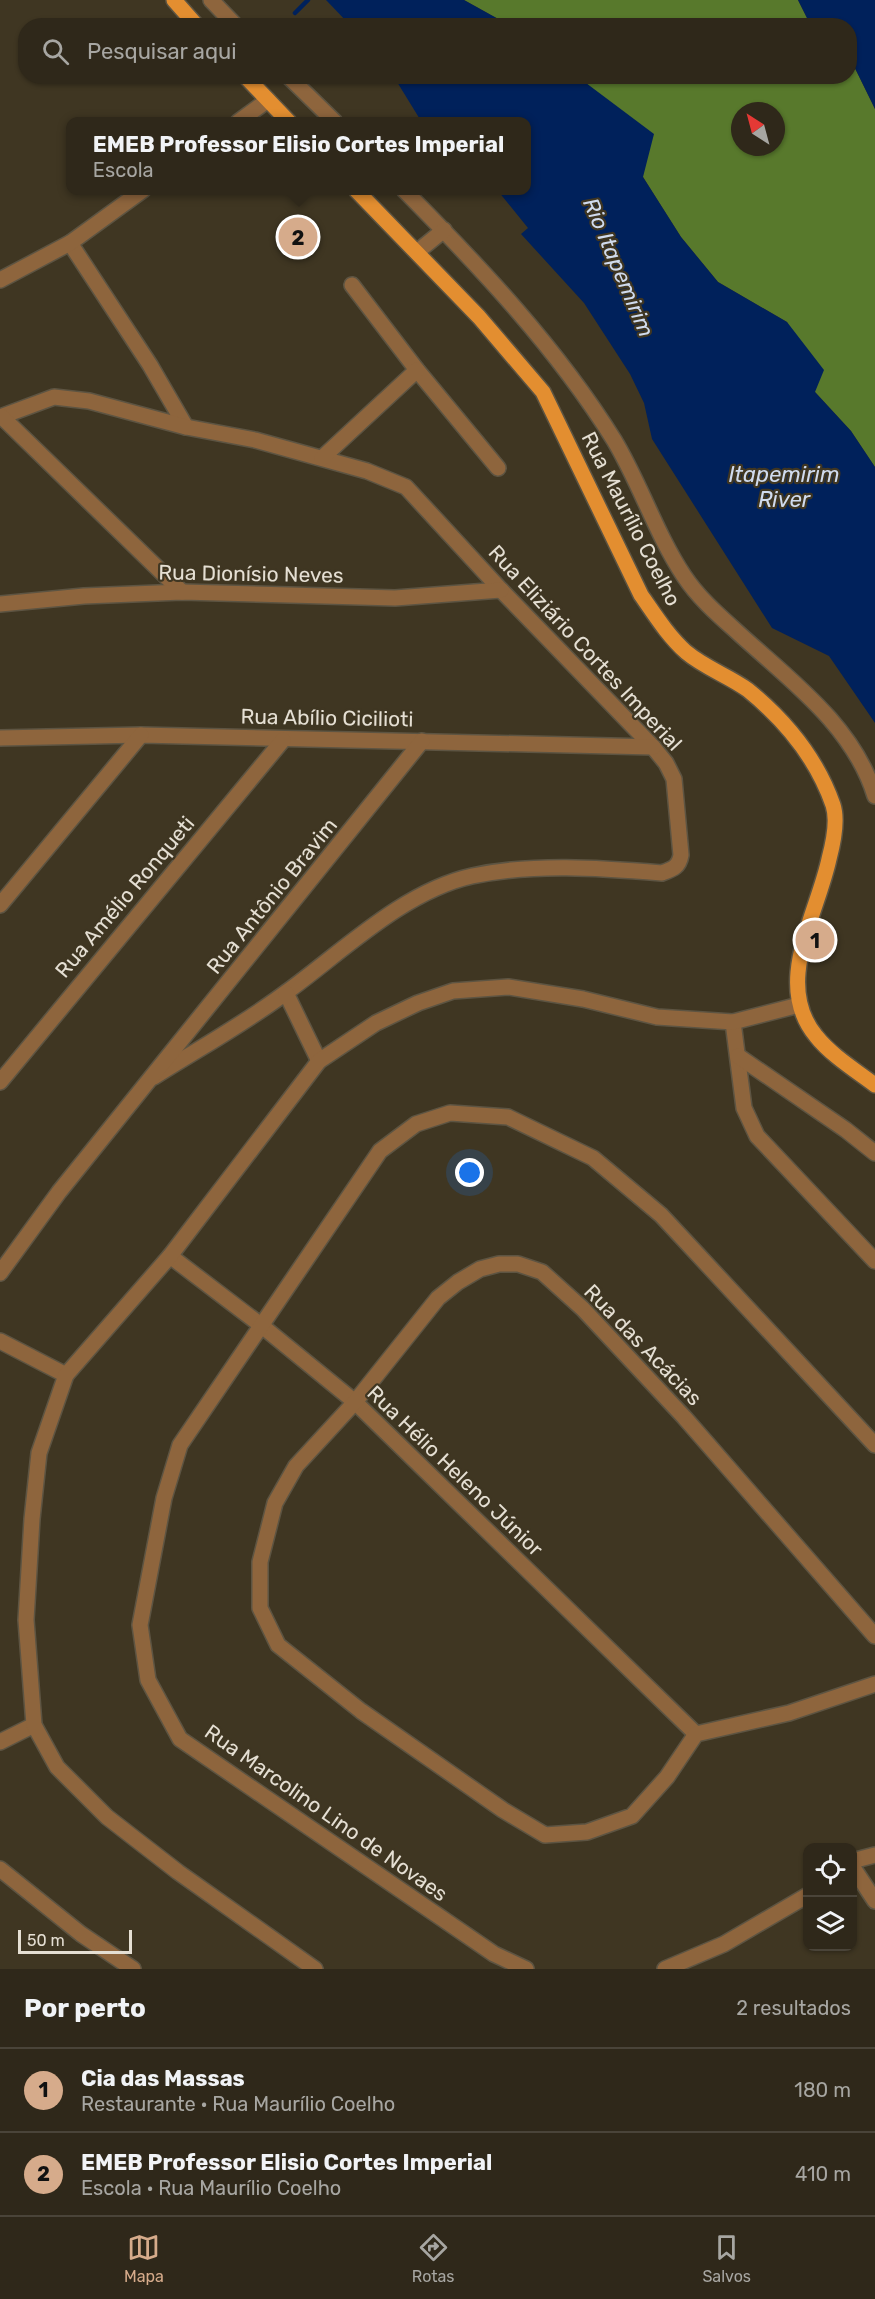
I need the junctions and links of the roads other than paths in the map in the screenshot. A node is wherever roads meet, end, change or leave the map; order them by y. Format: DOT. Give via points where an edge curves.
graph roads {
  1 [pos="174,0"];
  2 [pos="211,0"];
  3 [pos="190,18"];
  4 [pos="228,18"];
  5 [pos="253,84"];
  6 [pos="296,84"];
  7 [pos="268,100"];
  8 [pos="245,117"];
  9 [pos="284,117"];
  10 [pos="330,117"];
  11 [pos="136,195"];
  12 [pos="361,195"];
  13 [pos="409,195"];
  14 [pos="444,230"];
  15 [pos="70,243"];
  16 [pos="417,252"];
  17 [pos="0,280"];
  18 [pos="352,285"];
  19 [pos="417,370"];
  20 [pos="1,417"];
  21 [pos="186,428"];
  22 [pos="322,458"];
  23 [pos="498,468"];
  24 [pos="501,590"];
  25 [pos="182,592"];
  26 [pos="0,604"];
  27 [pos="141,735"];
  28 [pos="0,738"];
  29 [pos="283,740"];
  30 [pos="422,741"];
  31 [pos="653,747"];
  32 [pos="875,796"];
  33 [pos="0,905"];
  34 [pos="286,993"];
  35 [pos="799,1005"];
  36 [pos="733,1022"];
  37 [pos="738,1056"];
  38 [pos="319,1061"];
  39 [pos="154,1077"];
  40 [pos="0,1082"];
  41 [pos="875,1085"];
  42 [pos="875,1153"];
  43 [pos="170,1256"];
  44 [pos="875,1261"];
  45 [pos="0,1273"];
  46 [pos="262,1326"];
  47 [pos="0,1341"];
  48 [pos="66,1375"];
  49 [pos="355,1402"];
  50 [pos="875,1445"];
  51 [pos="875,1636"];
  52 [pos="875,1684"];
  53 [pos="34,1725"];
  54 [pos="696,1734"];
  55 [pos="0,1742"];
  56 [pos="875,1855"];
  57 [pos="857,1860"];
  58 [pos="0,1869"];
  59 [pos="857,1874"];
  60 [pos="804,1897"];
  61 [pos="875,1901"];
  62 [pos="133,1969"];
  63 [pos="315,1969"];
  64 [pos="526,1969"];
  65 [pos="665,1969"];
  1 -- 3 [label="main road"];
  2 -- 4 [label="street"];
  5 -- 7 [label="main road"];
  6 -- 10 [label="street"];
  7 -- 8 [label="street"];
  7 -- 9 [label="main road"];
  11 -- 15 [label="street"];
  12 -- 16 [label="main road, Rua Maurílio Coelho"];
  13 -- 14 [label="street"];
  14 -- 16 [label="street"];
  14 -- 32 [label="street" via="492,279 576,382 615,442 684,576 706,603 834,722 854,747"];
  15 -- 17 [label="street"];
  15 -- 21 [label="street"];
  16 -- 35 [label="main road, Rua Maurílio Coelho" via="522,364 543,392 632,576 662,625 685,651 746,689 814,760 834,808 834,833 822,892 800,954"];
  18 -- 19 [label="street"];
  19 -- 22 [label="street"];
  19 -- 23 [label="street"];
  20 -- 21 [label="street, Rua Eliziário Cortes Imperial" via="54,398 89,401"];
  20 -- 25 [label="street"];
  21 -- 22 [label="street, Rua Eliziário Cortes Imperial" via="255,440"];
  22 -- 24 [label="street, Rua Eliziário Cortes Imperial" via="406,487"];
  24 -- 25 [label="street, Rua Dionísio Neves" via="395,598"];
  24 -- 31 [label="street, Rua Eliziário Cortes Imperial"];
  25 -- 26 [label="street, Rua Dionísio Neves"];
  27 -- 28 [label="street, Rua Abílio Cicilioti"];
  27 -- 29 [label="street, Rua Abílio Cicilioti"];
  27 -- 33 [label="street"];
  29 -- 30 [label="street, Rua Abílio Cicilioti"];
  29 -- 40 [label="street, Rua Amélio Ronqueti"];
  30 -- 31 [label="street, Rua Abílio Cicilioti"];
  30 -- 39 [label="street, Rua Antônio Bravim"];
  31 -- 34 [label="street, Rua Eliziário Cortes Imperial" via="674,779 681,855 680,864 674,869 662,873 527,868 470,876 421,894"];
  34 -- 38 [label="street"];
  34 -- 39 [label="street, Rua Eliziário Cortes Imperial"];
  35 -- 36 [label="street"];
  35 -- 41 [label="main road, Rua Maurílio Coelho" via="815,1035"];
  36 -- 37 [label="street"];
  36 -- 38 [label="street" via="657,1017 583,999 508,987 453,991 376,1023"];
  37 -- 42 [label="street"];
  37 -- 44 [label="street" via="744,1108 757,1136"];
  38 -- 43 [label="street"];
  39 -- 45 [label="street, Rua Antônio Bravim" via="59,1192"];
  43 -- 46 [label="street, Rua Hélio Heleno Júnior"];
  43 -- 48 [label="street"];
  46 -- 49 [label="street, Rua Hélio Heleno Júnior"];
  46 -- 50 [label="street, Rua Marcolino Lino de Novaes" via="380,1151 416,1124 450,1113 508,1117 593,1158 661,1215"];
  46 -- 64 [label="street, Rua Marcolino Lino de Novaes" via="180,1444 164,1498 140,1625 148,1680 180,1739 494,1954"];
  47 -- 48 [label="street"];
  48 -- 53 [label="street" via="39,1453 32,1520 26,1620"];
  49 -- 51 [label="street, Rua das Acácias" via="438,1298 458,1282 480,1269 499,1264 518,1264 542,1272 684,1418"];
  49 -- 54 [label="street, Rua Hélio Heleno Júnior"];
  49 -- 54 [label="street, Rua das Acácias" via="296,1466 275,1503 260,1562 260,1608 279,1645 361,1711 545,1835 587,1832 632,1816 667,1777"];
  52 -- 54 [label="street" via="789,1713"];
  53 -- 55 [label="street"];
  53 -- 63 [label="street" via="57,1767 107,1817"];
  56 -- 57 [label="street"];
  58 -- 62 [label="street" via="81,1934"];
  59 -- 61 [label="street"];
  60 -- 65 [label="street" via="724,1944"];
}
